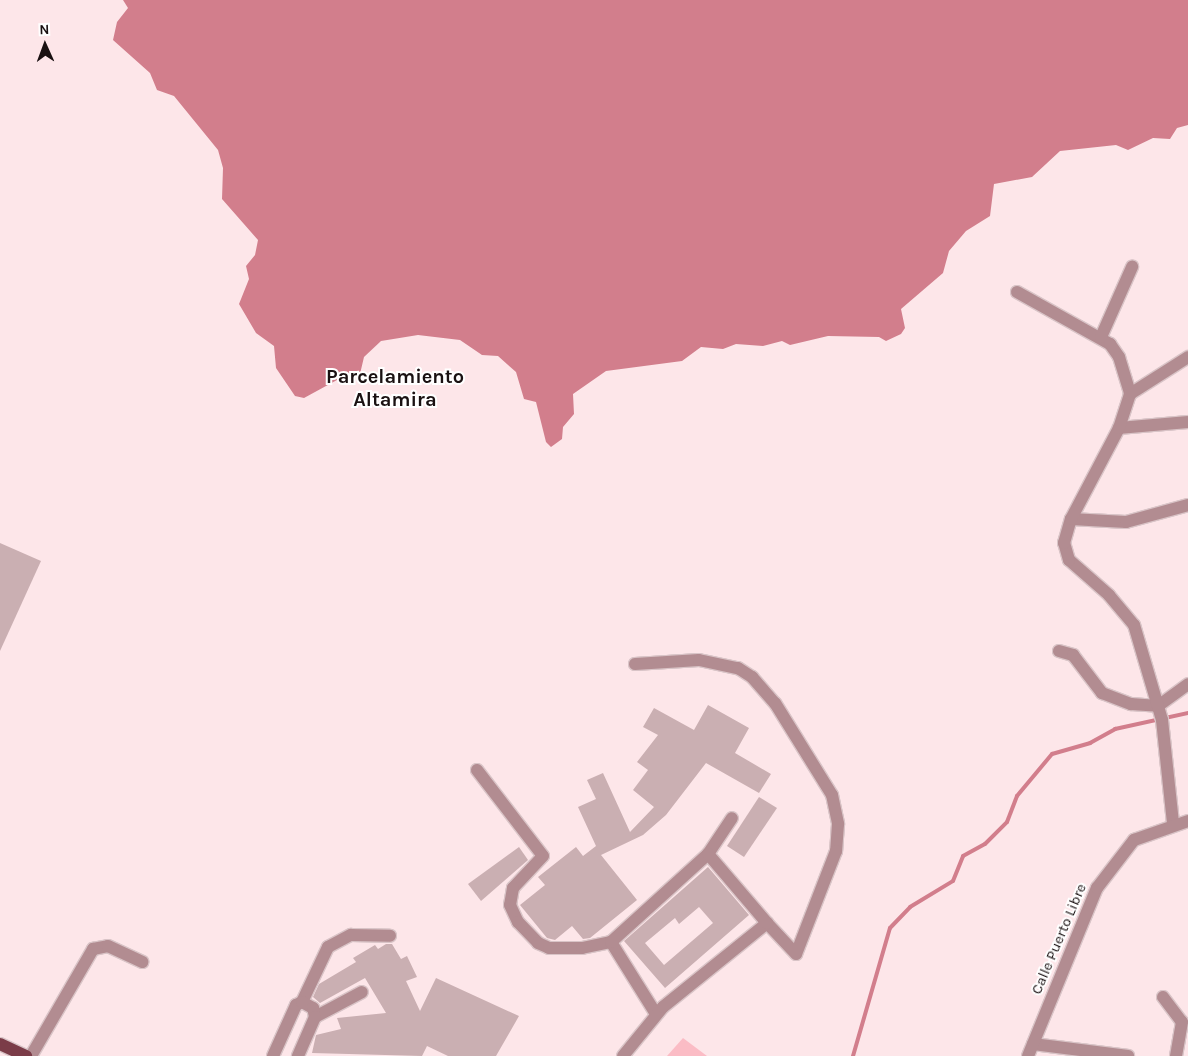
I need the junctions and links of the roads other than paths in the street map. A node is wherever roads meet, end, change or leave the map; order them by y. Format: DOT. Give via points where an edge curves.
graph roads {
  1 [pos="1132,267"];
  2 [pos="1017,292"];
  3 [pos="1101,338"];
  4 [pos="1188,356"];
  5 [pos="1130,394"];
  6 [pos="1188,422"];
  7 [pos="1118,428"];
  8 [pos="1188,504"];
  9 [pos="1071,519"];
  10 [pos="1059,651"];
  11 [pos="635,664"];
  12 [pos="1188,684"];
  13 [pos="1158,706"];
  14 [pos="477,770"];
  15 [pos="732,818"];
  16 [pos="1188,821"];
  17 [pos="1173,823"];
  18 [pos="708,854"];
  19 [pos="767,923"];
  20 [pos="390,936"];
  21 [pos="611,942"];
  22 [pos="143,962"];
  23 [pos="362,992"];
  24 [pos="1163,997"];
  25 [pos="302,1002"];
  26 [pos="656,1014"];
  27 [pos="315,1017"];
  28 [pos="0,1044"];
  29 [pos="1031,1050"];
  30 [pos="26,1056"];
  31 [pos="30,1056"];
  32 [pos="273,1056"];
  33 [pos="298,1056"];
  34 [pos="623,1056"];
  35 [pos="1128,1056"];
  36 [pos="1176,1056"];
  1 -- 3 [label="street"];
  2 -- 3 [label="street"];
  3 -- 5 [label="street" via="1119,357"];
  4 -- 5 [label="street"];
  5 -- 7 [label="street"];
  6 -- 7 [label="street"];
  7 -- 9 [label="street"];
  8 -- 9 [label="street" via="1126,522"];
  9 -- 13 [label="street" via="1065,537 1067,557 1109,595 1134,625"];
  10 -- 13 [label="street" via="1073,655 1102,693 1131,704"];
  11 -- 19 [label="street" via="699,660 738,668 752,677 775,703 832,795 838,824 836,851 796,954"];
  12 -- 13 [label="street"];
  13 -- 17 [label="street"];
  14 -- 21 [label="street" via="543,856 513,888 510,905 518,922 538,943 549,948 582,948"];
  15 -- 18 [label="street"];
  16 -- 17 [label="street, Calle Puerto Libre"];
  17 -- 29 [label="street, Calle Puerto Libre" via="1134,840 1097,888"];
  18 -- 19 [label="street"];
  18 -- 21 [label="street"];
  19 -- 26 [label="street"];
  20 -- 25 [label="street" via="351,935 328,947"];
  21 -- 26 [label="street"];
  22 -- 31 [label="street" via="108,946 94,949"];
  23 -- 27 [label="street"];
  24 -- 36 [label="street" via="1182,1022"];
  25 -- 27 [label="street" via="313,1008"];
  25 -- 32 [label="street" via="296,1005"];
  26 -- 34 [label="street"];
  27 -- 33 [label="street"];
  28 -- 30 [label="main road"];
  29 -- 35 [label="street"];
}
